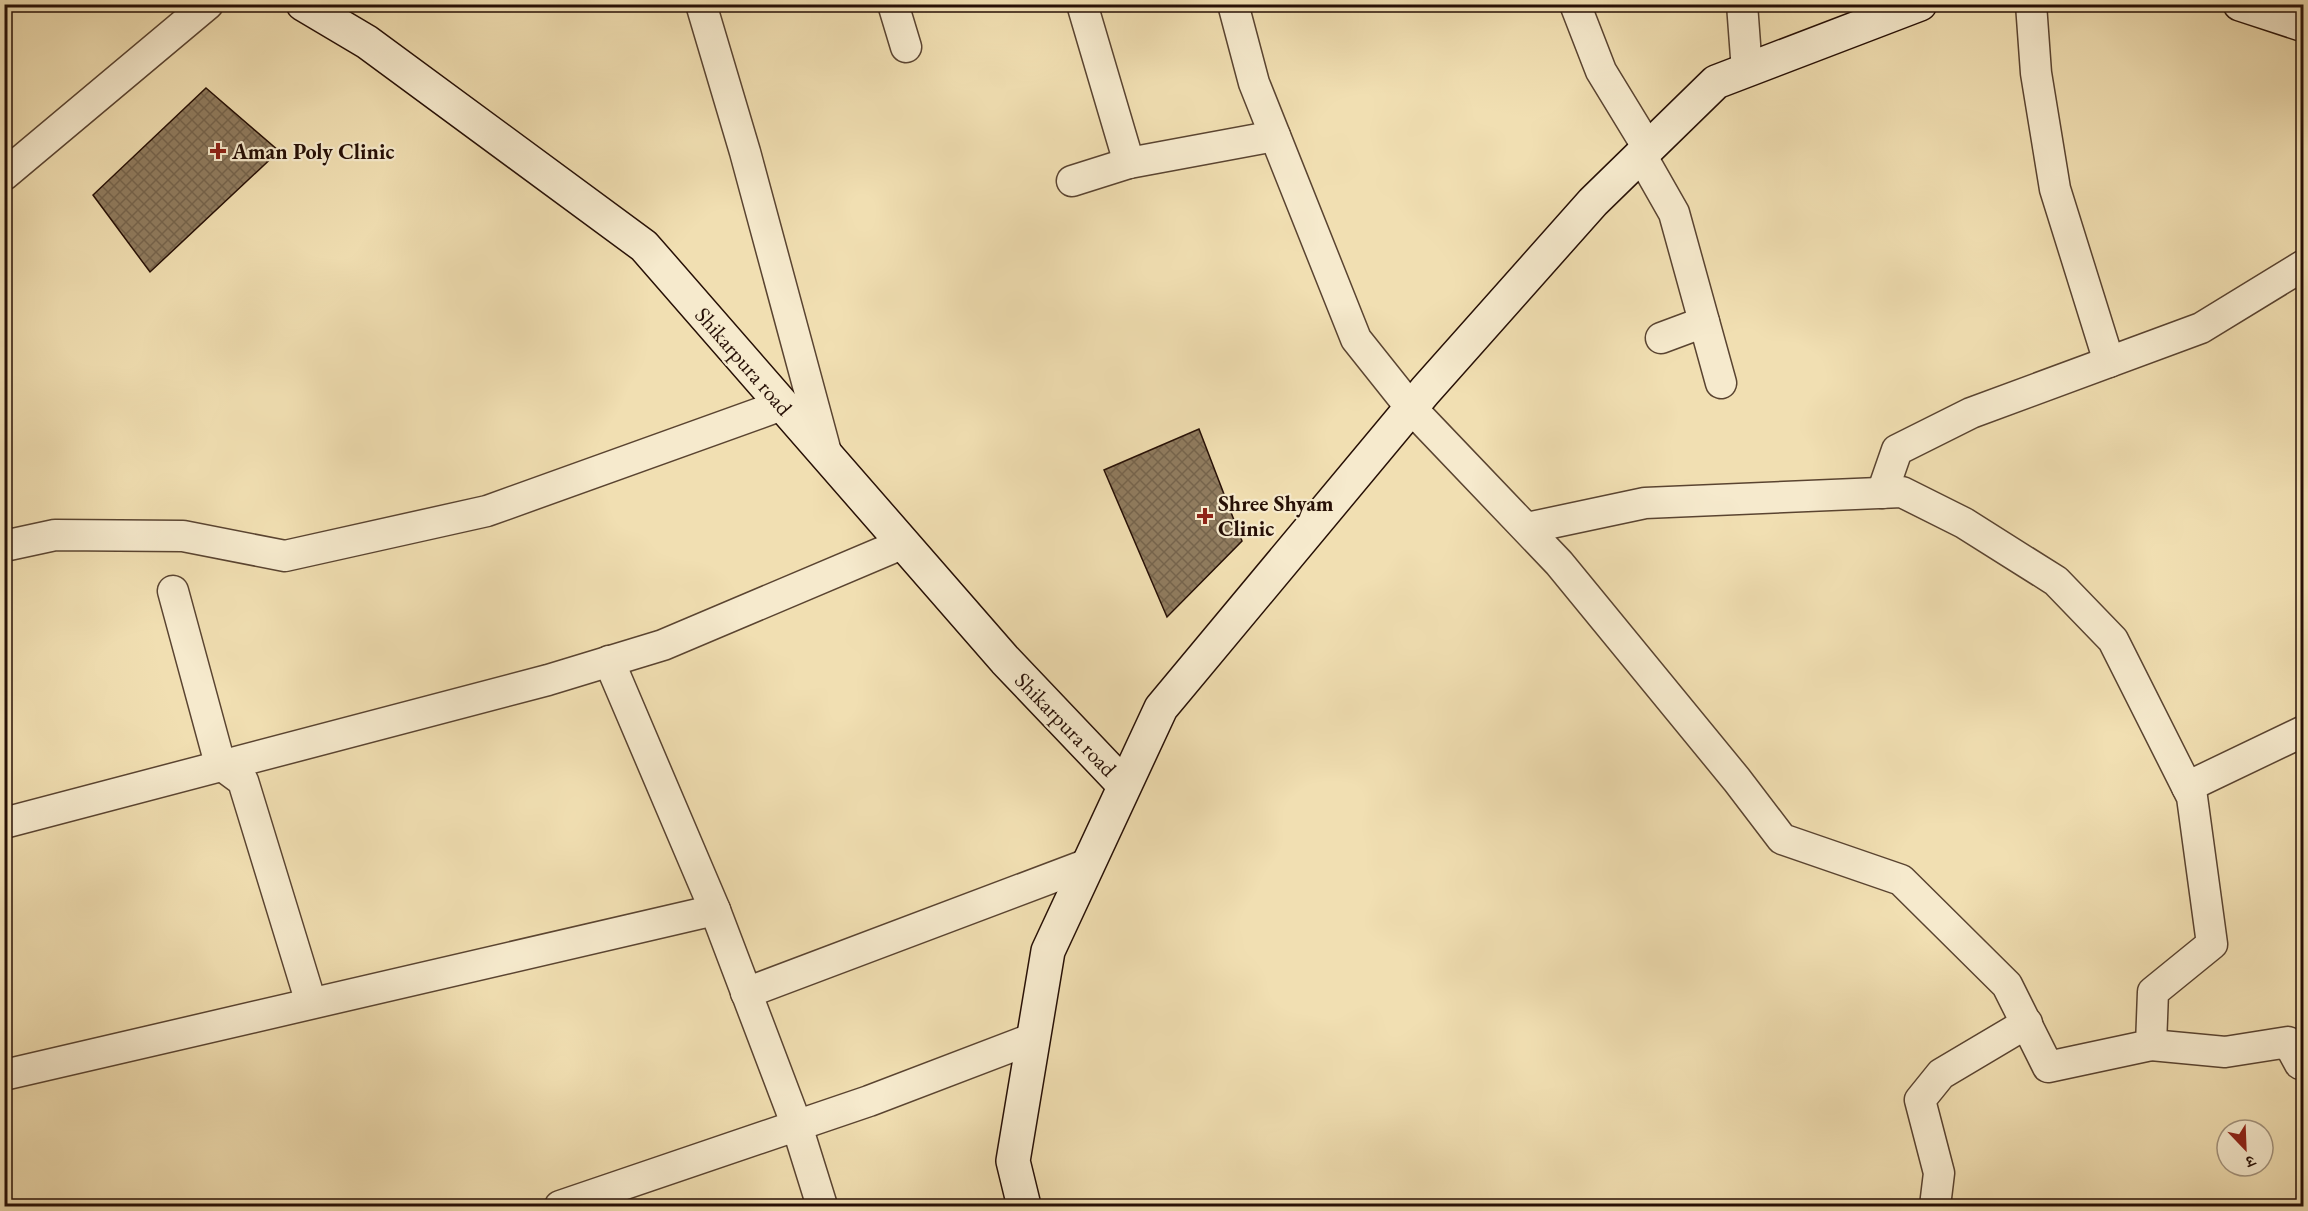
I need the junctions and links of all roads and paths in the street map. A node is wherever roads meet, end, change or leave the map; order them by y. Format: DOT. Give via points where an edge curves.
graph roads {
  1 [pos="208,4"];
  2 [pos="303,4"];
  3 [pos="701,4"];
  4 [pos="893,4"];
  5 [pos="1082,4"];
  6 [pos="1233,4"];
  7 [pos="1575,4"];
  8 [pos="1742,4"];
  9 [pos="1920,4"];
  10 [pos="2031,4"];
  11 [pos="2240,4"];
  12 [pos="2304,25"];
  13 [pos="906,47"];
  14 [pos="1747,70"];
  15 [pos="1275,136"];
  16 [pos="1644,152"];
  17 [pos="1129,163"];
  18 [pos="4,175"];
  19 [pos="1072,181"];
  20 [pos="2304,265"];
  21 [pos="1704,322"];
  22 [pos="1661,338"];
  23 [pos="2109,362"];
  24 [pos="1721,382"];
  25 [pos="782,405"];
  26 [pos="1411,408"];
  27 [pos="827,456"];
  28 [pos="1882,493"];
  29 [pos="1527,528"];
  30 [pos="904,543"];
  31 [pos="4,546"];
  32 [pos="173,591"];
  33 [pos="609,661"];
  34 [pos="2304,731"];
  35 [pos="220,764"];
  36 [pos="1125,785"];
  37 [pos="2187,787"];
  38 [pos="4,823"];
  39 [pos="1088,864"];
  40 [pos="715,910"];
  41 [pos="746,993"];
  42 [pos="311,1002"];
  43 [pos="2026,1023"];
  44 [pos="1034,1038"];
  45 [pos="2151,1046"];
  46 [pos="2304,1063"];
  47 [pos="4,1075"];
  48 [pos="797,1126"];
  49 [pos="560,1206"];
  50 [pos="822,1206"];
  51 [pos="1024,1206"];
  52 [pos="1935,1206"];
  1 -- 18 [label="street"];
  2 -- 25 [label="street, Shikarpura road" via="367,42 644,246"];
  3 -- 27 [label="street" via="746,152"];
  4 -- 13 [label="street"];
  5 -- 17 [label="street"];
  6 -- 15 [label="street" via="1254,83"];
  7 -- 16 [label="street" via="1601,71"];
  8 -- 14 [label="street"];
  9 -- 14 [label="street"];
  10 -- 23 [label="street" via="2036,72 2055,189"];
  11 -- 12 [label="street"];
  14 -- 16 [label="street" via="1716,82"];
  15 -- 17 [label="street"];
  15 -- 26 [label="street" via="1356,339"];
  16 -- 21 [label="street" via="1674,213"];
  16 -- 26 [label="street" via="1593,202"];
  17 -- 19 [label="street"];
  20 -- 23 [label="street" via="2201,328"];
  21 -- 22 [label="street"];
  21 -- 24 [label="street"];
  23 -- 28 [label="street" via="1971,413 1897,450"];
  25 -- 27 [label="street, Shikarpura road"];
  25 -- 31 [label="street" via="487,511 285,556 183,536 55,535"];
  26 -- 29 [label="street"];
  26 -- 36 [label="street" via="1161,708"];
  27 -- 30 [label="street, Shikarpura road"];
  28 -- 29 [label="street" via="1645,502"];
  28 -- 37 [label="street" via="1902,492 1964,523 2056,581 2113,640"];
  29 -- 43 [label="street" via="1782,839 1901,880 2007,985"];
  30 -- 33 [label="street" via="663,645"];
  30 -- 36 [label="street, Shikarpura road" via="1005,660"];
  32 -- 35 [label="street"];
  33 -- 35 [label="street" via="256,758"];
  33 -- 40 [label="street"];
  34 -- 37 [label="street"];
  35 -- 38 [label="street"];
  35 -- 42 [label="street" via="243,781"];
  36 -- 39 [label="street"];
  37 -- 45 [label="street" via="2192,797 2212,944 2153,992"];
  39 -- 41 [label="street"];
  39 -- 44 [label="street" via="1048,951"];
  40 -- 41 [label="street"];
  40 -- 42 [label="street"];
  41 -- 48 [label="street"];
  42 -- 47 [label="street"];
  43 -- 45 [label="street" via="2048,1067"];
  43 -- 52 [label="street" via="1941,1074 1920,1100 1939,1173"];
  44 -- 48 [label="street"];
  44 -- 51 [label="street" via="1013,1161"];
  45 -- 46 [label="street" via="2225,1052 2288,1042 2300,1064"];
  48 -- 49 [label="street"];
  48 -- 50 [label="street"];
}
